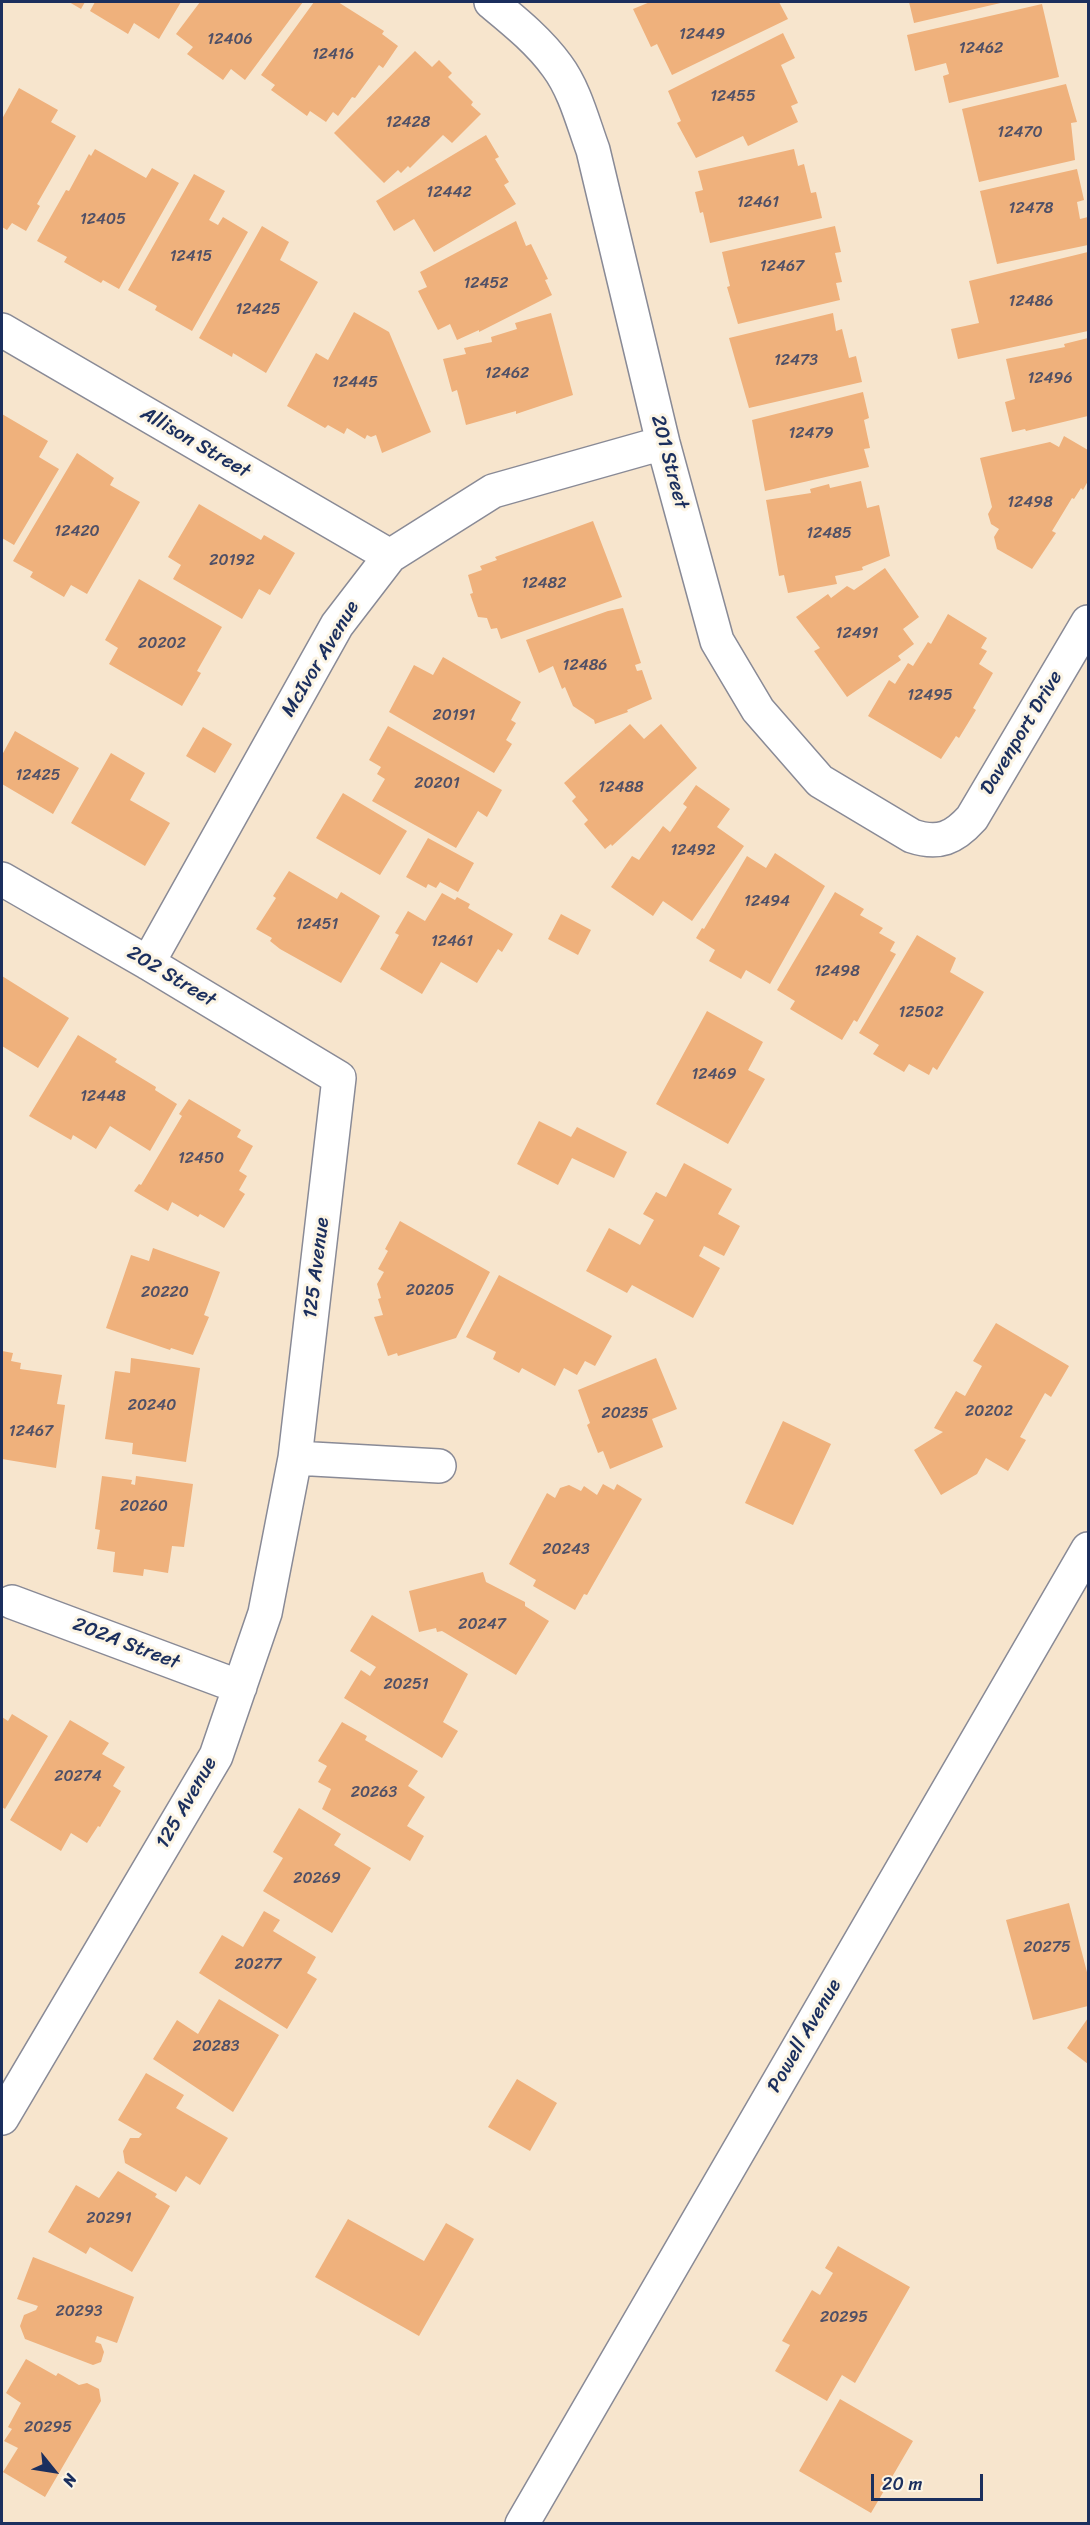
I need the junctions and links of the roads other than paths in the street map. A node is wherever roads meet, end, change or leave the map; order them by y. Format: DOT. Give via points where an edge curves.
graph roads {
  1 [pos="491,2"];
  2 [pos="2,330"];
  3 [pos="663,443"];
  4 [pos="390,556"];
  5 [pos="1089,622"];
  6 [pos="950,838"];
  7 [pos="2,879"];
  8 [pos="148,963"];
  9 [pos="339,1078"];
  10 [pos="295,1458"];
  11 [pos="439,1466"];
  12 [pos="1089,1549"];
  13 [pos="12,1602"];
  14 [pos="240,1687"];
  15 [pos="2,2118"];
  16 [pos="522,2523"];
  1 -- 3 [label="street, 201 Street" via="558,66 577,106 593,150"];
  2 -- 4 [label="street, Allison Street"];
  3 -- 4 [label="street, McIvor Avenue" via="493,491"];
  3 -- 6 [label="street, 201 Street" via="717,641 758,710 820,781 912,836 927,841"];
  4 -- 8 [label="street, McIvor Avenue" via="337,625"];
  5 -- 6 [label="street, Davenport Drive" via="972,818"];
  7 -- 8 [label="street, 202 Street"];
  8 -- 9 [label="street, 202 Street"];
  9 -- 10 [label="street, 125 Avenue"];
  10 -- 11 [label="street"];
  10 -- 14 [label="street, 125 Avenue" via="265,1613"];
  12 -- 16 [label="street, Powell Avenue"];
  13 -- 14 [label="street, 202A Street"];
  14 -- 15 [label="street, 125 Avenue" via="216,1756"];
}
